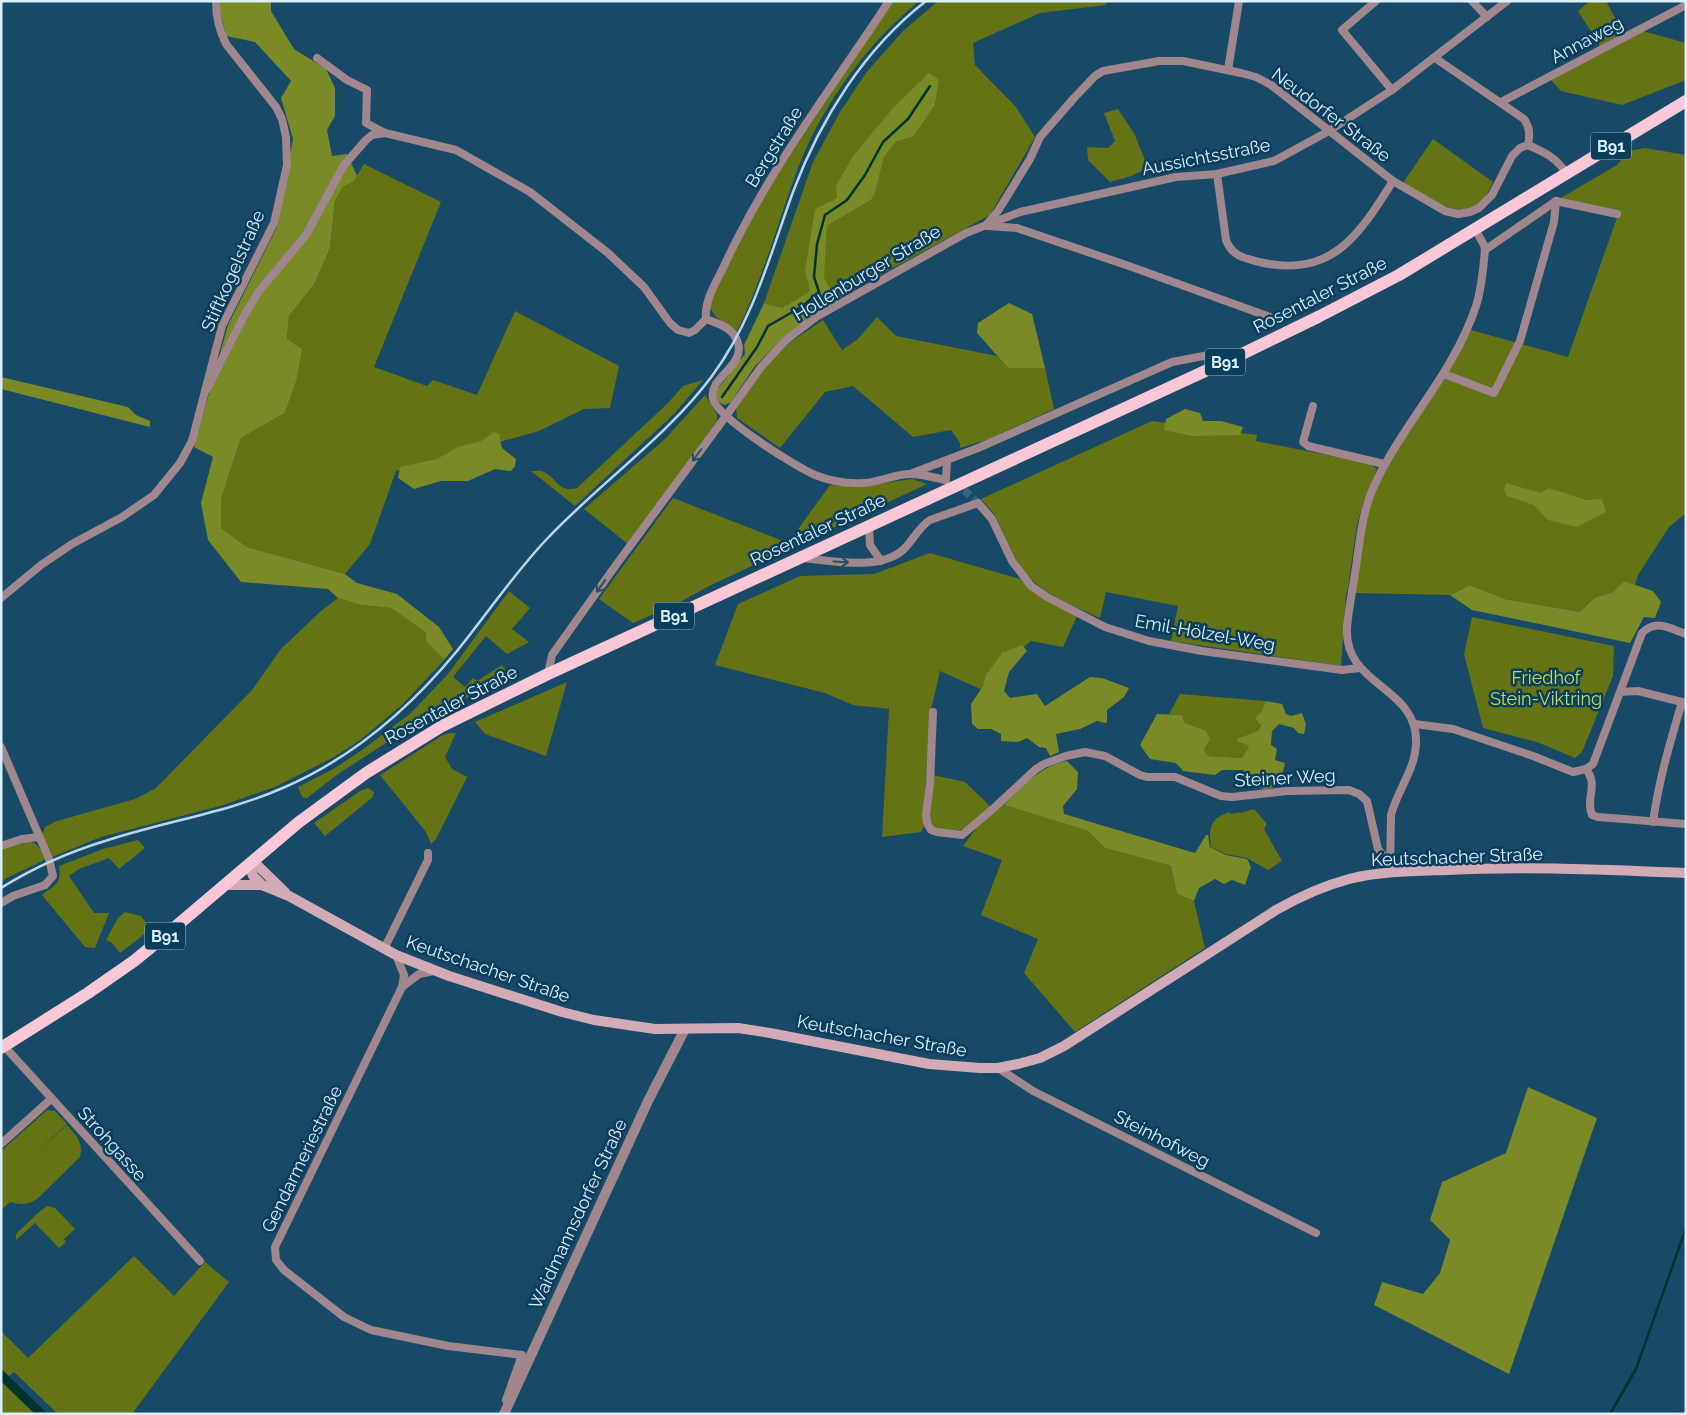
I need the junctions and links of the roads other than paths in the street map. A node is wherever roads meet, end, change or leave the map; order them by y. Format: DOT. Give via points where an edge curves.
graph roads {
  1 [pos="216,1"];
  2 [pos="889,1"];
  3 [pos="1238,1"];
  4 [pos="1361,1"];
  5 [pos="1376,1"];
  6 [pos="1472,1"];
  7 [pos="1507,1"];
  8 [pos="1686,5"];
  9 [pos="1367,8"];
  10 [pos="1487,17"];
  11 [pos="317,58"];
  12 [pos="1435,58"];
  13 [pos="1228,70"];
  14 [pos="1392,90"];
  15 [pos="1686,101"];
  16 [pos="1502,102"];
  17 [pos="366,123"];
  18 [pos="1330,131"];
  19 [pos="385,133"];
  20 [pos="366,140"];
  21 [pos="1528,146"];
  22 [pos="1566,173"];
  23 [pos="1217,174"];
  24 [pos="1393,181"];
  25 [pos="1556,201"];
  26 [pos="1617,214"];
  27 [pos="986,225"];
  28 [pos="1476,229"];
  29 [pos="1485,250"];
  30 [pos="1270,317"];
  31 [pos="706,319"];
  32 [pos="1214,354"];
  33 [pos="1444,374"];
  34 [pos="206,389"];
  35 [pos="1313,406"];
  36 [pos="726,416"];
  37 [pos="947,460"];
  38 [pos="1384,464"];
  39 [pos="910,474"];
  40 [pos="869,526"];
  41 [pos="801,557"];
  42 [pos="881,561"];
  43 [pos="1,598"];
  44 [pos="1686,634"];
  45 [pos="1360,668"];
  46 [pos="548,674"];
  47 [pos="1620,692"];
  48 [pos="1684,703"];
  49 [pos="933,712"];
  50 [pos="1415,724"];
  51 [pos="1,747"];
  52 [pos="1586,770"];
  53 [pos="1653,822"];
  54 [pos="1686,824"];
  55 [pos="39,837"];
  56 [pos="1,846"];
  57 [pos="428,853"];
  58 [pos="253,861"];
  59 [pos="1390,867"];
  60 [pos="1686,873"];
  61 [pos="224,885"];
  62 [pos="262,885"];
  63 [pos="289,896"];
  64 [pos="1,903"];
  65 [pos="384,949"];
  66 [pos="396,955"];
  67 [pos="412,962"];
  68 [pos="434,971"];
  69 [pos="405,981"];
  70 [pos="685,1029"];
  71 [pos="2,1047"];
  72 [pos="998,1068"];
  73 [pos="51,1099"];
  74 [pos="1,1144"];
  75 [pos="1316,1233"];
  76 [pos="200,1260"];
  77 [pos="502,1414"];
  1 -- 34 [label="street, Stiftkogelstraße" via="220,32 226,44 282,119 287,165 274,224 222,326"];
  2 -- 31 [label="street, Bergstraße" via="764,191 733,245 708,300"];
  3 -- 13 [label="street"];
  4 -- 9 [label="street"];
  5 -- 9 [label="street"];
  6 -- 10 [label="street"];
  7 -- 10 [label="street, Aussichtsstraße"];
  8 -- 16 [label="street, Annaweg"];
  9 -- 14 [label="street" via="1342,30"];
  10 -- 12 [label="street, Aussichtsstraße"];
  11 -- 17 [label="street" via="367,90"];
  12 -- 14 [label="street, Aussichtsstraße"];
  12 -- 16 [label="street"];
  13 -- 18 [label="street, Neudorfer Straße" via="1256,77 1271,85"];
  13 -- 27 [label="street, Neudorfer Straße" via="1182,61 1159,61 1110,68 1095,76 1040,137 1030,159"];
  14 -- 18 [label="street, Aussichtsstraße"];
  15 -- 22 [label="main road, Rosentaler Straße / B91"];
  16 -- 21 [label="street" via="1524,118 1530,136"];
  17 -- 19 [label="street"];
  17 -- 20 [label="street"];
  18 -- 23 [label="street, Aussichtsstraße" via="1274,161"];
  18 -- 24 [label="street, Neudorfer Straße"];
  19 -- 20 [label="street" via="372,135"];
  19 -- 31 [label="street" via="456,150 530,192 608,253 644,287 678,330 689,333"];
  20 -- 34 [label="street" via="344,165 306,235 259,291"];
  21 -- 22 [label="street" via="1553,158"];
  21 -- 24 [label="street, Neudorfer Straße" via="1520,148 1512,156 1492,195 1470,212 1445,211"];
  22 -- 28 [label="main road, Rosentaler Straße / B91"];
  23 -- 24 [label="street" via="1226,240 1234,254 1284,265 1322,261 1338,251 1361,230"];
  23 -- 27 [label="street, Aussichtsstraße" via="1176,178 1107,192 1020,212"];
  25 -- 26 [label="street"];
  25 -- 29 [label="street"];
  25 -- 33 [label="street" via="1554,222 1520,341 1494,393"];
  27 -- 30 [label="street, Hollenburger Straße" via="1017,228"];
  27 -- 36 [label="street, Hollenburger Straße" via="816,317 786,340 761,367"];
  28 -- 29 [label="street"];
  28 -- 40 [label="main road, Rosentaler Straße / B91" via="1399,275 1318,317"];
  29 -- 33 [label="street" via="1477,305"];
  31 -- 36 [label="street" via="730,330 740,350 713,392 715,404"];
  32 -- 37 [label="street" via="1172,362"];
  33 -- 38 [label="street"];
  34 -- 43 [label="street, Stiftkogelstraße" via="192,441 180,464 154,494 41,565"];
  35 -- 38 [label="street" via="1303,442 1308,446"];
  36 -- 39 [label="street" via="785,458 830,480 864,483"];
  36 -- 46 [label="street, Hollenburger Straße, one-way" via="552,655"];
  37 -- 39 [label="street"];
  37 -- 39 [label="street" via="946,480"];
  38 -- 45 [label="street" via="1365,509 1347,625 1348,646"];
  40 -- 41 [label="main road, Rosentaler Straße / B91"];
  40 -- 42 [label="street" via="870,545"];
  41 -- 42 [label="street, Emil-Hölzel-Weg, one-way"];
  41 -- 46 [label="main road, Rosentaler Straße / B91"];
  42 -- 45 [label="street, Emil-Hölzel-Weg" via="897,555 930,520 978,503 992,519 1012,561 1031,586 1105,627 1149,641 1202,651 1342,670"];
  44 -- 47 [label="street" via="1656,625 1642,633"];
  45 -- 50 [label="street" via="1401,703"];
  46 -- 58 [label="main road, Rosentaler Straße / B91" via="402,750 299,822"];
  47 -- 48 [label="street" via="1638,691"];
  47 -- 52 [label="street" via="1592,764"];
  48 -- 53 [label="street" via="1664,761"];
  49 -- 59 [label="street, Steiner Weg" via="926,814 931,830 962,835 1036,769 1066,756 1086,752 1105,756 1140,775 1175,777 1227,796 1349,790 1367,801 1378,849"];
  50 -- 52 [label="street" via="1453,729 1573,772"];
  50 -- 59 [label="street" via="1416,745 1412,763 1391,815"];
  51 -- 55 [label="street"];
  52 -- 53 [label="street" via="1593,782 1592,815"];
  53 -- 54 [label="street"];
  55 -- 56 [label="street"];
  55 -- 64 [label="street" via="53,870 51,880 45,886"];
  57 -- 65 [label="street" via="428,860"];
  58 -- 61 [label="main road, Rosentaler Straße / B91"];
  58 -- 62 [label="main road" via="253,876"];
  58 -- 63 [label="main road"];
  59 -- 60 [label="main road, Keutschacher Straße"];
  59 -- 72 [label="main road, Keutschacher Straße" via="1298,898 1064,1046 1040,1058"];
  61 -- 62 [label="main road"];
  61 -- 71 [label="main road, Rosentaler Straße / B91" via="118,972"];
  62 -- 63 [label="main road"];
  63 -- 65 [label="main road, Keutschacher Straße"];
  65 -- 66 [label="main road, Keutschacher Straße"];
  66 -- 67 [label="main road, Keutschacher Straße"];
  66 -- 69 [label="street"];
  67 -- 68 [label="main road, Keutschacher Straße"];
  67 -- 69 [label="street, Gendarmeriestraße" via="414,969"];
  68 -- 69 [label="street"];
  68 -- 70 [label="main road, Keutschacher Straße" via="594,1020 656,1029"];
  69 -- 77 [label="street, Gendarmeriestraße" via="275,1247 276,1260 284,1270 344,1317 371,1330 448,1346 522,1355"];
  70 -- 72 [label="main road, Keutschacher Straße" via="738,1028 929,1064"];
  70 -- 77 [label="street, Waidmannsdorfer Straße" via="648,1101"];
  71 -- 73 [label="street, Strohgasse"];
  72 -- 75 [label="street, Steinhofweg" via="1033,1091"];
  73 -- 74 [label="street"];
  73 -- 76 [label="street, Strohgasse"];
}
